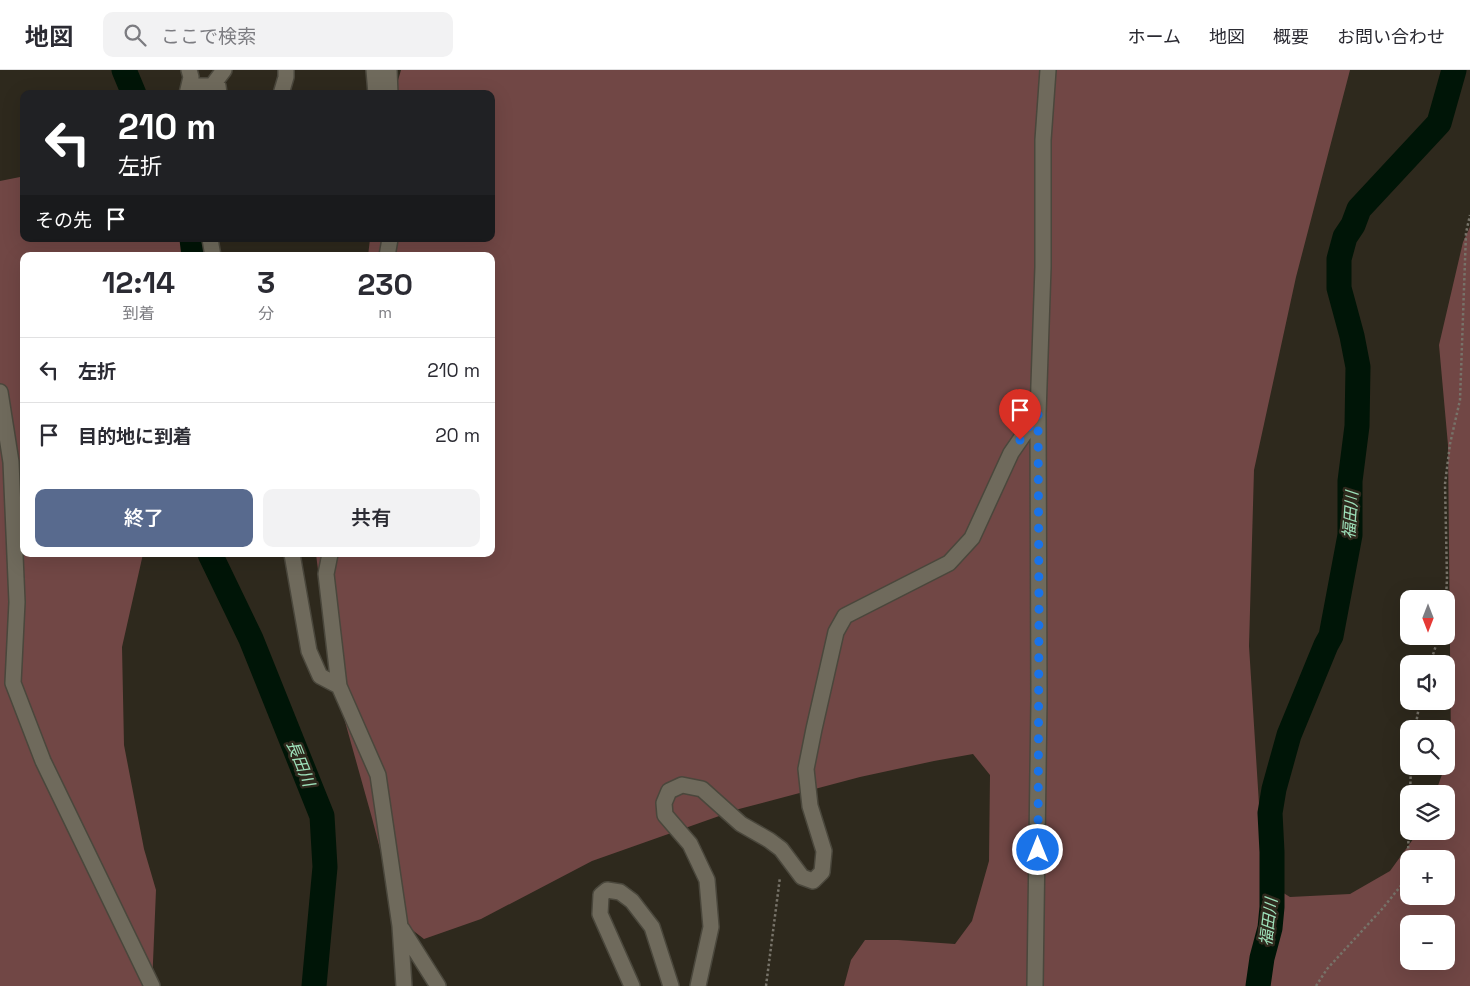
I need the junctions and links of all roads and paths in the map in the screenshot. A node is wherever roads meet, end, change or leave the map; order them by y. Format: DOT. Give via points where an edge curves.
graph roads {
  1 [pos="189,70"];
  2 [pos="224,70"];
  3 [pos="286,70"];
  4 [pos="374,70"];
  5 [pos="389,70"];
  6 [pos="1048,70"];
  7 [pos="188,90"];
  8 [pos="215,90"];
  9 [pos="282,90"];
  10 [pos="376,90"];
  11 [pos="390,90"];
  12 [pos="1470,215"];
  13 [pos="0,392"];
  14 [pos="1038,414"];
  15 [pos="293,557"];
  16 [pos="329,557"];
  17 [pos="1446,590"];
  18 [pos="339,686"];
  19 [pos="1408,840"];
  20 [pos="780,877"];
  21 [pos="400,926"];
  22 [pos="152,986"];
  23 [pos="404,986"];
  24 [pos="438,986"];
  25 [pos="632,986"];
  26 [pos="671,986"];
  27 [pos="698,986"];
  28 [pos="766,986"];
  29 [pos="1036,986"];
  30 [pos="1316,986"];
  1 -- 7 [label="street"];
  2 -- 8 [label="street"];
  3 -- 9 [label="street"];
  4 -- 10 [label="street"];
  5 -- 11 [label="street"];
  6 -- 14 [label="street" via="1042,140 1043,267"];
  7 -- 8 [label="street"];
  12 -- 17 [label="path" via="1466,233 1460,400 1444,484"];
  13 -- 22 [label="street" via="11,462 17,593 12,683 42,760"];
  14 -- 27 [label="street" via="1011,453 972,538 949,563 845,616 836,632 806,769 810,806 824,851 822,872 813,881 802,877 781,850 741,824 702,789 682,785 669,791 664,803 665,815 690,844 707,880 711,927"];
  14 -- 29 [label="street"];
  15 -- 18 [label="street" via="309,651 320,676"];
  16 -- 18 [label="street" via="326,574"];
  18 -- 21 [label="street" via="378,775"];
  19 -- 30 [label="path" via="1402,882"];
  20 -- 28 [label="path"];
  21 -- 23 [label="street"];
  21 -- 24 [label="street"];
  25 -- 26 [label="street" via="600,914 602,895 607,890 620,892 632,901 652,927"];
}
